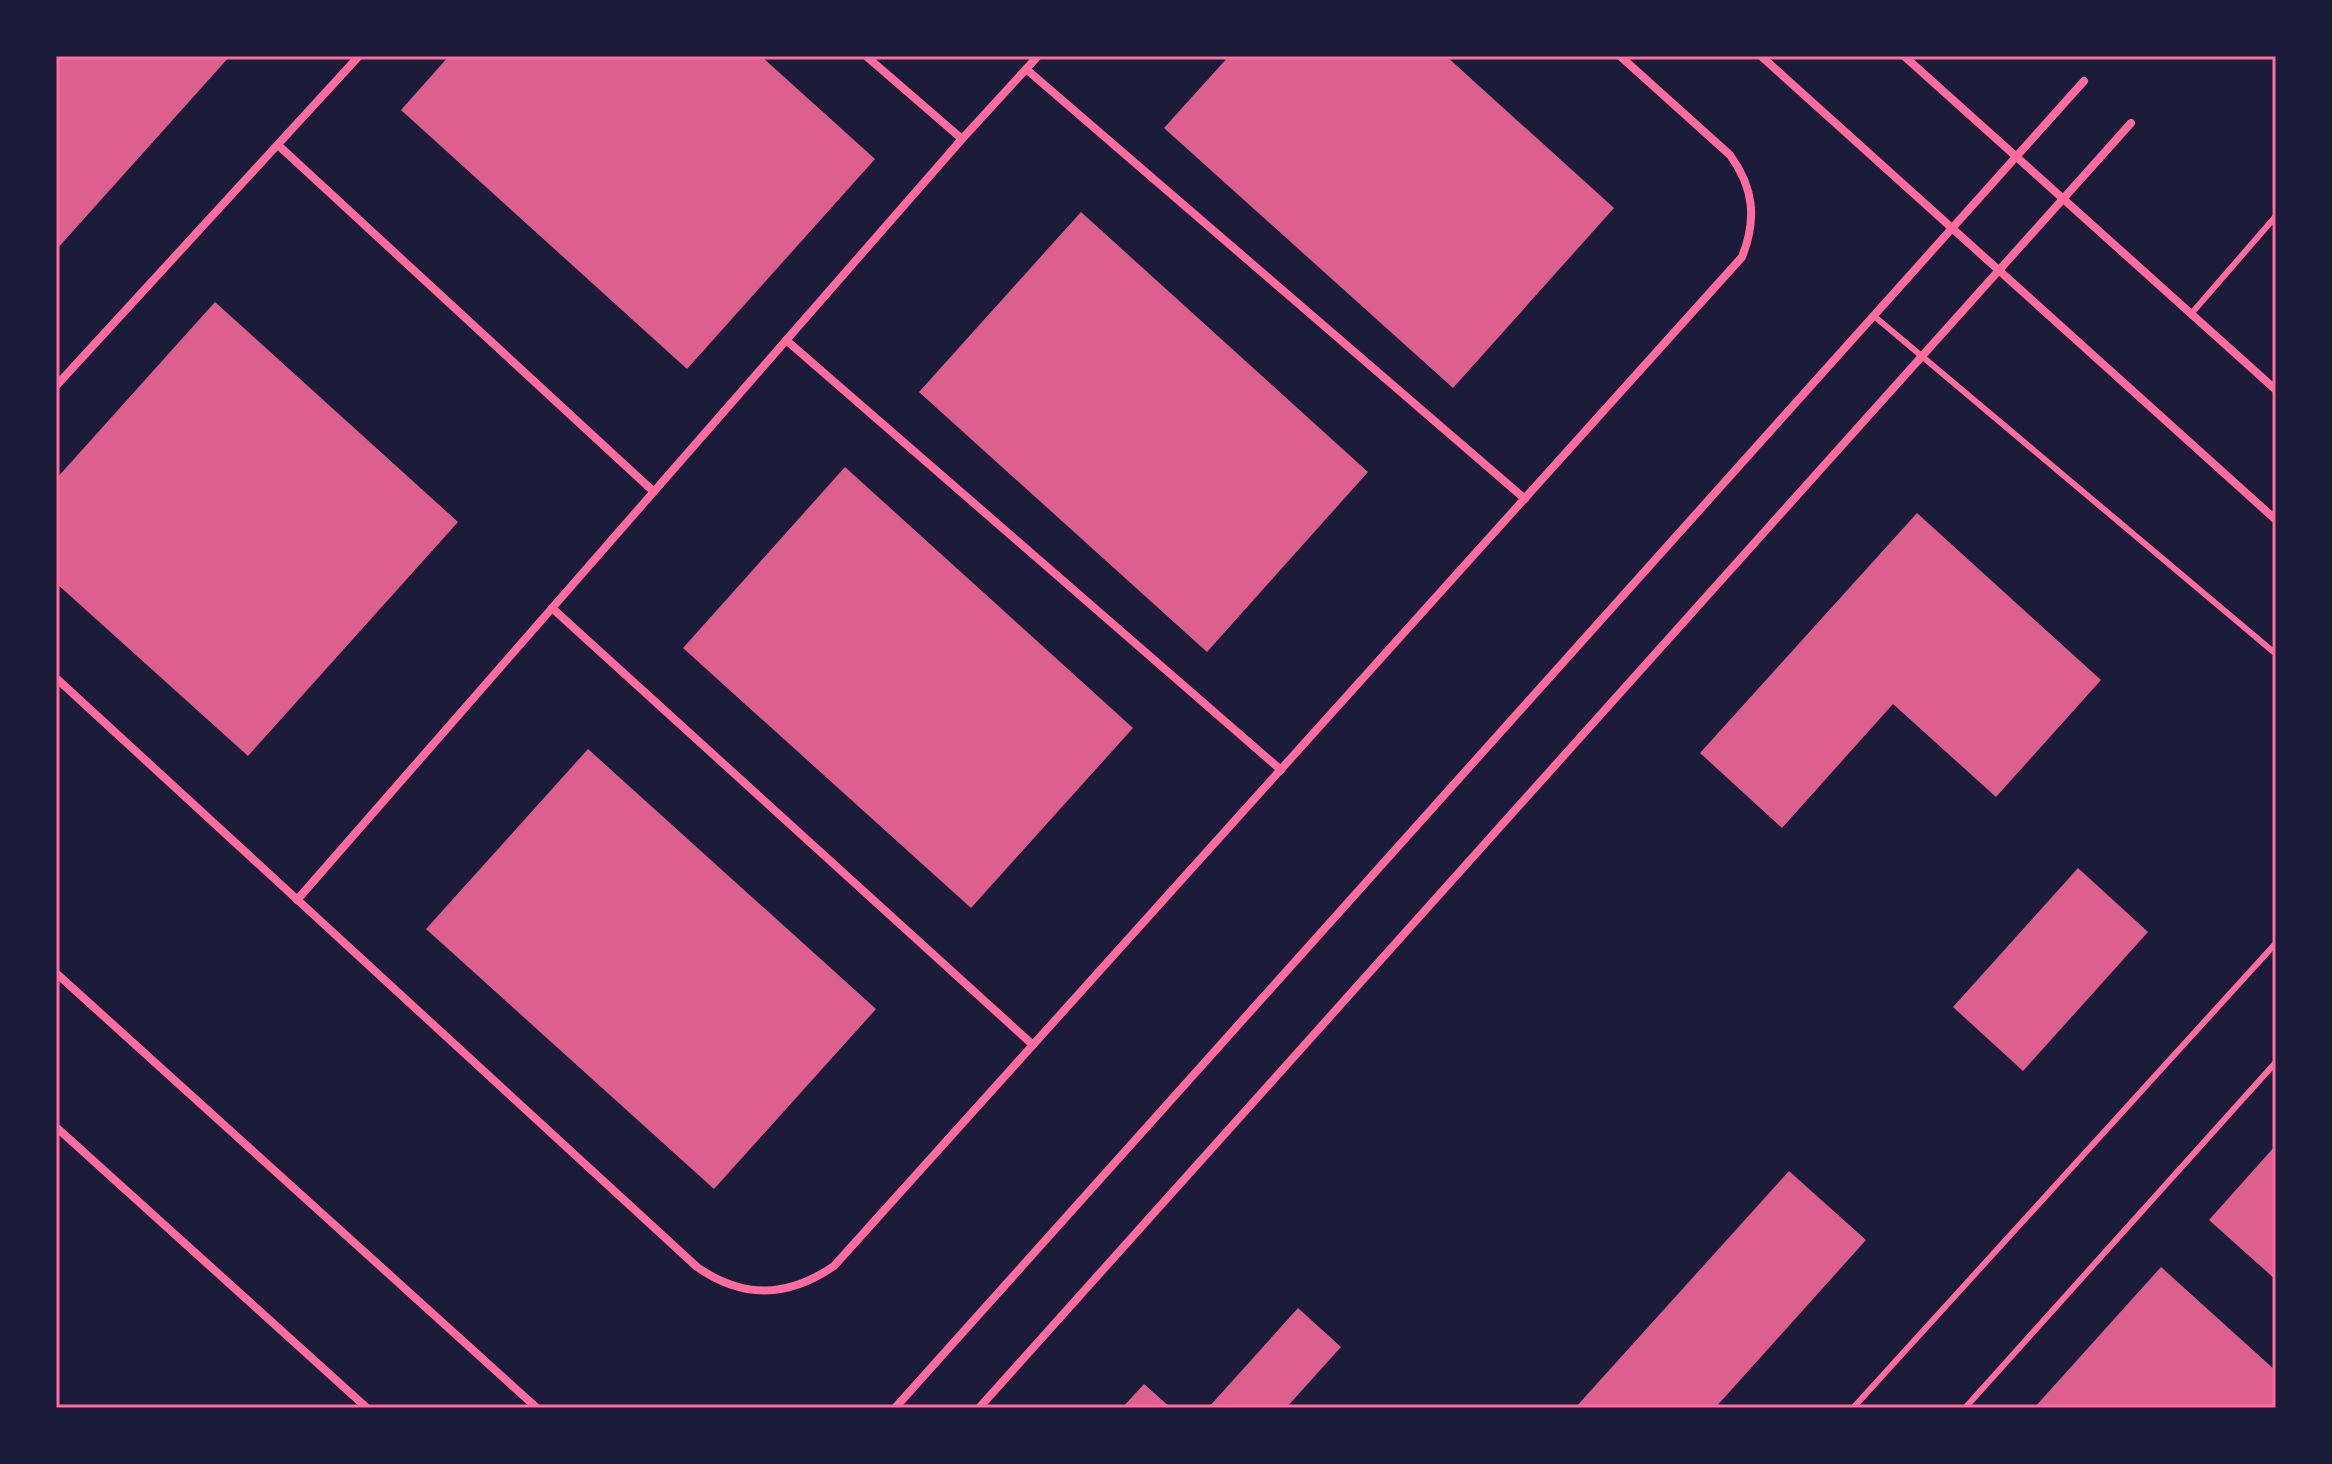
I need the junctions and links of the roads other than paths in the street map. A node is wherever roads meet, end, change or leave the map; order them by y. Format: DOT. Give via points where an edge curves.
graph roads {
  1 [pos="359,56"];
  2 [pos="866,56"];
  3 [pos="1038,56"];
  4 [pos="1620,56"];
  5 [pos="1761,56"];
  6 [pos="1904,56"];
  7 [pos="1026,69"];
  8 [pos="2084,81"];
  9 [pos="2131,123"];
  10 [pos="962,139"];
  11 [pos="278,145"];
  12 [pos="2016,157"];
  13 [pos="2063,199"];
  14 [pos="2276,216"];
  15 [pos="2273,225"];
  16 [pos="1952,229"];
  17 [pos="1998,271"];
  18 [pos="2191,314"];
  19 [pos="1874,316"];
  20 [pos="786,340"];
  21 [pos="1922,356"];
  22 [pos="56,386"];
  23 [pos="2276,390"];
  24 [pos="653,491"];
  25 [pos="1525,499"];
  26 [pos="2276,520"];
  27 [pos="552,608"];
  28 [pos="2276,654"];
  29 [pos="56,678"];
  30 [pos="1281,770"];
  31 [pos="297,900"];
  32 [pos="2276,943"];
  33 [pos="56,973"];
  34 [pos="1033,1045"];
  35 [pos="2276,1062"];
  36 [pos="56,1127"];
  37 [pos="367,1408"];
  38 [pos="537,1408"];
  39 [pos="895,1408"];
  40 [pos="979,1408"];
  41 [pos="1853,1408"];
  42 [pos="1965,1408"];
  1 -- 11 [label="street"];
  2 -- 10 [label="street"];
  3 -- 7 [label="street"];
  4 -- 25 [label="street" via="1742,171 1753,213 1750,236 1742,257"];
  5 -- 16 [label="street"];
  6 -- 12 [label="street"];
  7 -- 10 [label="street"];
  7 -- 25 [label="street"];
  8 -- 12 [label="street"];
  9 -- 13 [label="street"];
  10 -- 20 [label="street"];
  11 -- 22 [label="street"];
  11 -- 24 [label="street"];
  12 -- 13 [label="street"];
  12 -- 16 [label="street"];
  13 -- 17 [label="street"];
  13 -- 18 [label="street"];
  14 -- 15 [label="lane"];
  15 -- 18 [label="lane"];
  16 -- 17 [label="street"];
  16 -- 19 [label="street"];
  17 -- 21 [label="street"];
  17 -- 26 [label="street"];
  18 -- 23 [label="street"];
  19 -- 21 [label="lane"];
  19 -- 39 [label="street"];
  20 -- 24 [label="street"];
  20 -- 30 [label="street"];
  21 -- 28 [label="lane"];
  21 -- 40 [label="street"];
  24 -- 27 [label="street"];
  25 -- 30 [label="street"];
  27 -- 31 [label="street"];
  27 -- 34 [label="street"];
  29 -- 31 [label="street"];
  30 -- 34 [label="street"];
  31 -- 34 [label="street" via="697,1267 746,1290 783,1290 834,1266"];
  32 -- 41 [label="lane"];
  33 -- 38 [label="street"];
  35 -- 42 [label="lane"];
  36 -- 37 [label="street"];
}
